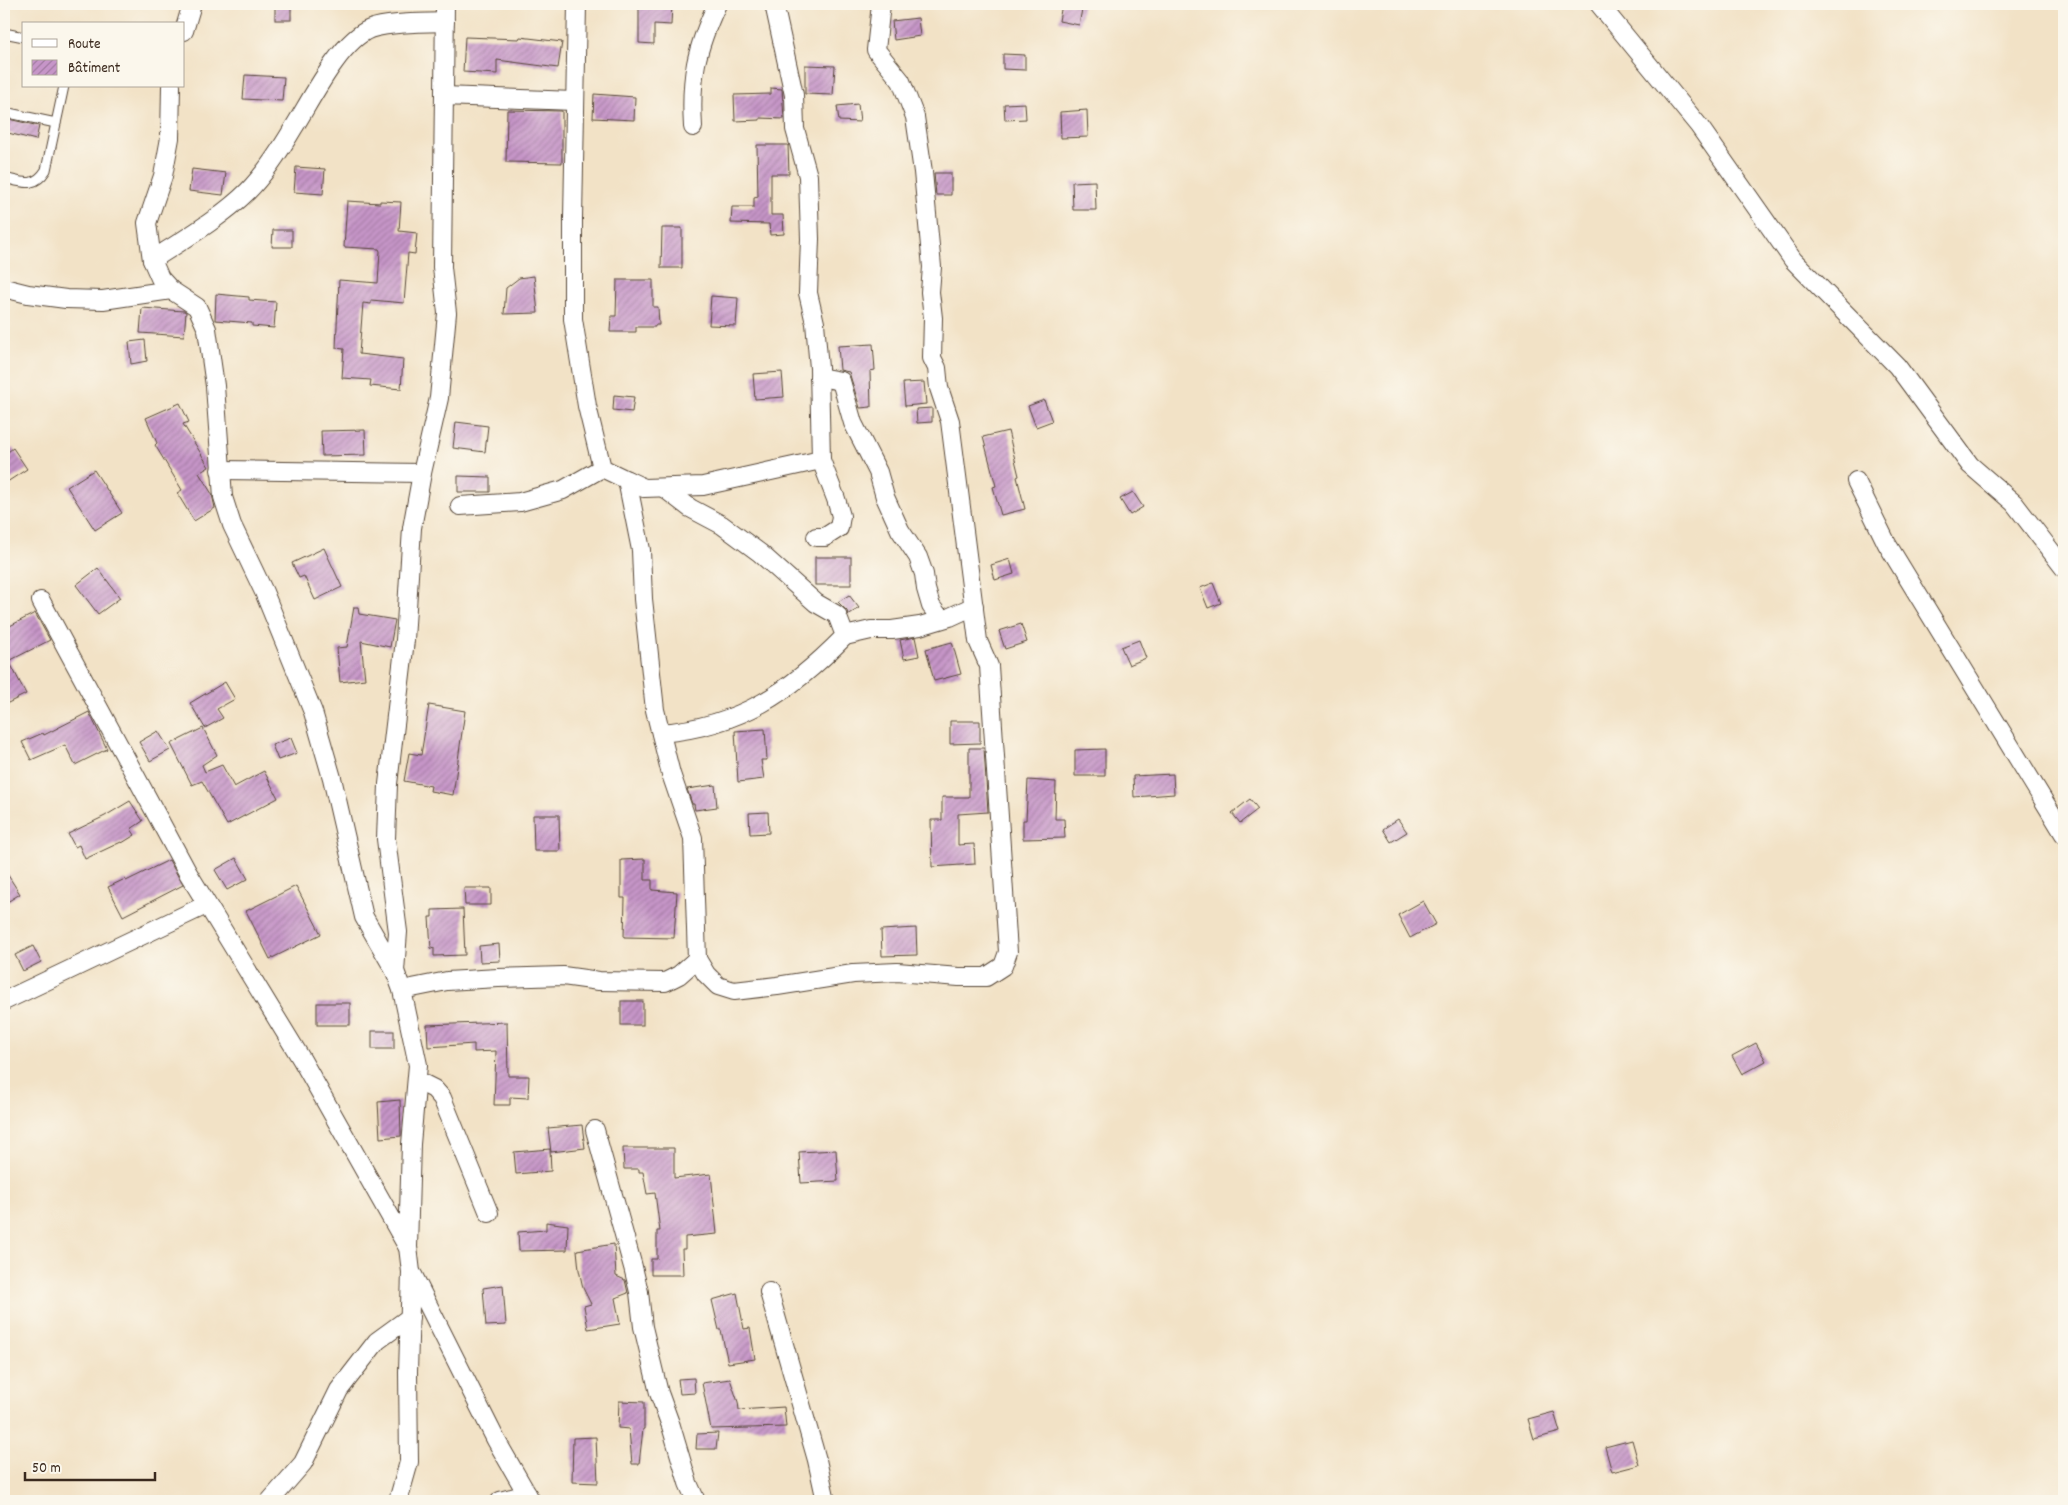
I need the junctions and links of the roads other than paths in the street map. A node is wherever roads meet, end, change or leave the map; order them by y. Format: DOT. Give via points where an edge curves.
graph roads {
  1 [pos="192,4"];
  2 [pos="445,4"];
  3 [pos="577,4"];
  4 [pos="717,4"];
  5 [pos="774,4"];
  6 [pos="881,4"];
  7 [pos="1600,4"];
  8 [pos="445,22"];
  9 [pos="185,28"];
  10 [pos="4,33"];
  11 [pos="22,37"];
  12 [pos="64,88"];
  13 [pos="172,88"];
  14 [pos="444,96"];
  15 [pos="574,101"];
  16 [pos="4,112"];
  17 [pos="56,123"];
  18 [pos="693,127"];
  19 [pos="4,178"];
  20 [pos="152,260"];
  21 [pos="4,288"];
  22 [pos="171,290"];
  23 [pos="819,377"];
  24 [pos="821,460"];
  25 [pos="602,468"];
  26 [pos="220,470"];
  27 [pos="422,473"];
  28 [pos="627,480"];
  29 [pos="1856,481"];
  30 [pos="664,488"];
  31 [pos="460,506"];
  32 [pos="816,537"];
  33 [pos="2064,568"];
  34 [pos="40,601"];
  35 [pos="974,606"];
  36 [pos="942,620"];
  37 [pos="845,636"];
  38 [pos="661,733"];
  39 [pos="2064,834"];
  40 [pos="206,906"];
  41 [pos="698,959"];
  42 [pos="395,971"];
  43 [pos="402,990"];
  44 [pos="4,1001"];
  45 [pos="4,1006"];
  46 [pos="4,1011"];
  47 [pos="418,1081"];
  48 [pos="595,1130"];
  49 [pos="489,1213"];
  50 [pos="408,1247"];
  51 [pos="411,1272"];
  52 [pos="769,1292"];
  53 [pos="410,1317"];
  54 [pos="529,1498"];
  55 [pos="270,1501"];
  56 [pos="398,1501"];
  57 [pos="500,1501"];
  58 [pos="696,1501"];
  59 [pos="826,1501"];
  1 -- 9 [label="street"];
  2 -- 8 [label="street"];
  3 -- 15 [label="street"];
  4 -- 18 [label="street" via="703,34 693,69"];
  5 -- 23 [label="street" via="794,94 794,129 808,176 808,293 815,323"];
  6 -- 35 [label="street" via="876,50 901,81 915,117 932,267 932,358 950,421"];
  7 -- 33 [label="street" via="1699,126 1793,260 1897,366 1970,465 2014,504"];
  8 -- 14 [label="street"];
  8 -- 20 [label="street" via="369,29 348,45 269,166 247,192 199,230"];
  10 -- 11 [label="lane"];
  12 -- 17 [label="lane"];
  13 -- 20 [label="street" via="170,138 163,176 147,223"];
  14 -- 15 [label="street"];
  14 -- 27 [label="street" via="442,267 446,313 439,398"];
  15 -- 25 [label="street" via="573,319 587,406"];
  16 -- 17 [label="lane"];
  17 -- 19 [label="lane" via="46,170 40,178 30,183"];
  20 -- 22 [label="street" via="160,278"];
  21 -- 22 [label="street" via="66,299 103,300"];
  22 -- 26 [label="street" via="197,308 207,328 215,386"];
  23 -- 24 [label="street"];
  23 -- 36 [label="street" via="841,381 853,423 878,472 900,530 918,556 931,606"];
  24 -- 30 [label="street" via="703,486"];
  24 -- 32 [label="street" via="841,516 839,528 825,537"];
  25 -- 28 [label="street"];
  25 -- 31 [label="street" via="563,490 520,502"];
  26 -- 27 [label="street"];
  26 -- 42 [label="street" via="223,497 232,524 313,712 332,778 364,917"];
  27 -- 42 [label="street" via="412,528 405,640 388,784 386,839 398,932"];
  28 -- 30 [label="street" via="644,488"];
  28 -- 38 [label="street" via="641,550 655,710"];
  29 -- 39 [label="street" via="1887,544"];
  30 -- 37 [label="street" via="760,553 816,603 836,615"];
  34 -- 40 [label="street"];
  35 -- 36 [label="street"];
  35 -- 41 [label="street" via="978,641 989,666 997,762 1008,952 1003,966 986,977 896,972 853,974 734,991 718,986"];
  36 -- 37 [label="street"];
  37 -- 38 [label="street" via="795,682 768,701 738,716 688,731"];
  38 -- 41 [label="street" via="693,838"];
  40 -- 44 [label="street"];
  40 -- 50 [label="street" via="302,1060"];
  41 -- 43 [label="street" via="665,982 599,981 563,976 447,981"];
  42 -- 43 [label="street"];
  43 -- 47 [label="street" via="418,1065"];
  45 -- 46 [label="street"];
  47 -- 49 [label="street" via="434,1089 442,1098"];
  47 -- 50 [label="street" via="411,1144"];
  48 -- 58 [label="street" via="633,1267 659,1393"];
  50 -- 51 [label="street"];
  51 -- 53 [label="street"];
  51 -- 54 [label="street"];
  52 -- 59 [label="street"];
  53 -- 55 [label="street" via="377,1341 339,1390 303,1463"];
  53 -- 56 [label="street" via="408,1462"];
  54 -- 57 [label="street"];
}
